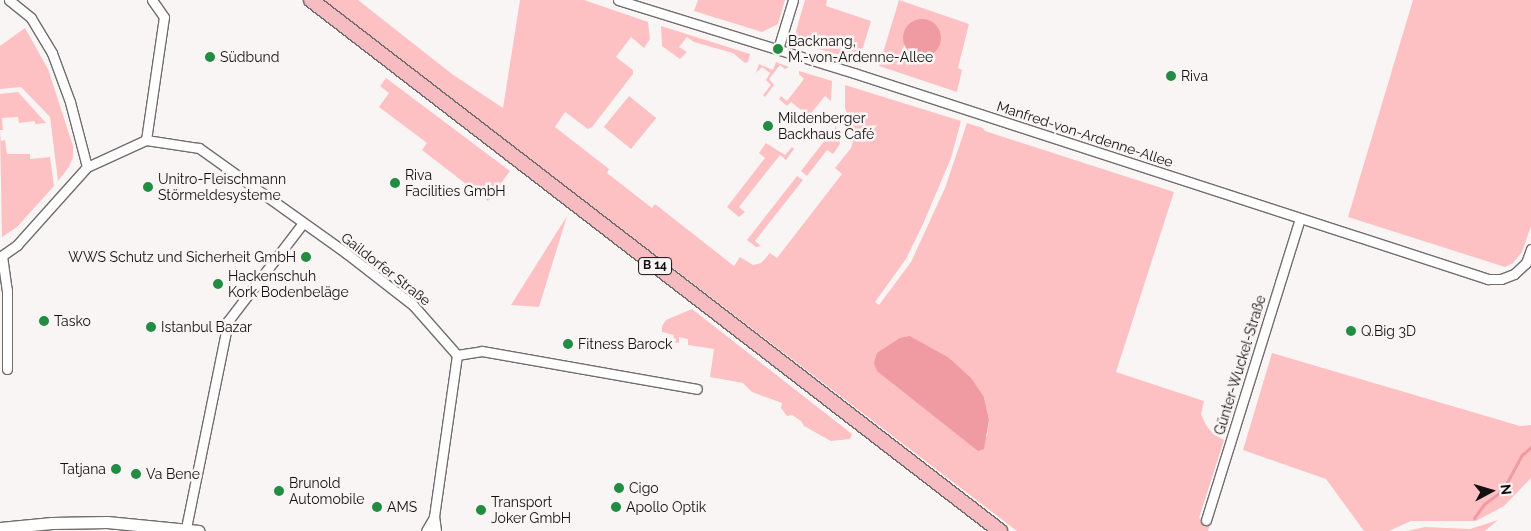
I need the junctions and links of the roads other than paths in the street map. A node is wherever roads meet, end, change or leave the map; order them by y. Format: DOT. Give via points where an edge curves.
graph roads {
  1 [pos="9,0"];
  2 [pos="152,0"];
  3 [pos="311,0"];
  4 [pos="618,0"];
  5 [pos="793,0"];
  6 [pos="778,50"];
  7 [pos="146,140"];
  8 [pos="87,167"];
  9 [pos="1300,218"];
  10 [pos="303,223"];
  11 [pos="1531,249"];
  12 [pos="1,257"];
  13 [pos="457,355"];
  14 [pos="7,368"];
  15 [pos="697,389"];
  16 [pos="434,516"];
  17 [pos="1206,520"];
  18 [pos="0,528"];
  19 [pos="186,528"];
  20 [pos="199,531"];
  21 [pos="426,531"];
  22 [pos="436,531"];
  23 [pos="1000,531"];
  1 -- 8 [label="street" via="31,18 52,53 70,102"];
  2 -- 7 [label="street" via="164,17"];
  3 -- 23 [label="main road, B 14"];
  4 -- 6 [label="street, Manfred-von-Ardenne-Allee"];
  5 -- 6 [label="street"];
  6 -- 9 [label="street, Manfred-von-Ardenne-Allee"];
  7 -- 8 [label="street"];
  7 -- 10 [label="street, Gaildorfer Straße" via="199,148"];
  8 -- 12 [label="street" via="17,245"];
  9 -- 11 [label="street, Manfred-von-Ardenne-Allee" via="1488,279 1514,274 1526,263"];
  9 -- 17 [label="street, Günter-Wuckel-Straße"];
  10 -- 13 [label="street, Gaildorfer Straße" via="413,305"];
  10 -- 19 [label="street" via="228,321"];
  12 -- 14 [label="street" via="8,290"];
  13 -- 15 [label="street" via="482,351"];
  13 -- 16 [label="street"];
  16 -- 21 [label="street"];
  16 -- 22 [label="street"];
  18 -- 19 [label="street" via="107,522"];
  19 -- 20 [label="street"];
}
